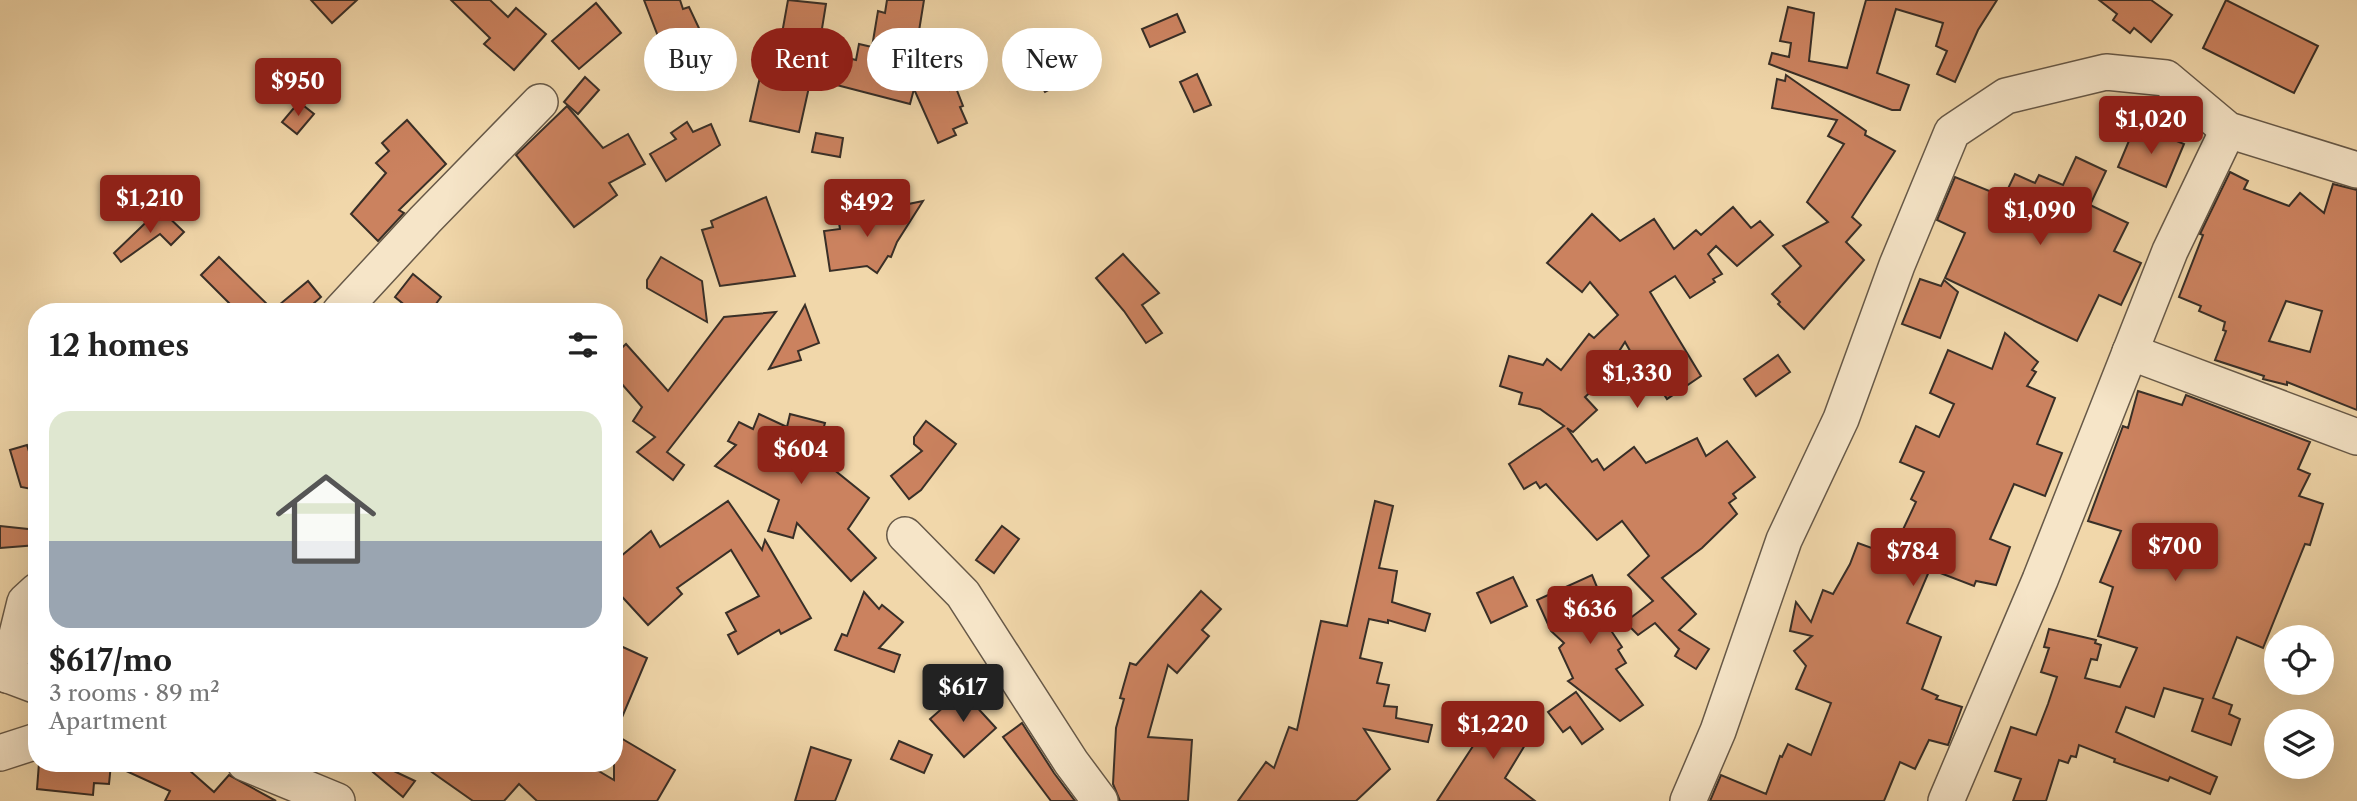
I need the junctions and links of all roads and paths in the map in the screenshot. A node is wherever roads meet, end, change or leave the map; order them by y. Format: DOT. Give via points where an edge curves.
graph roads {
  1 [pos="540,102"];
  2 [pos="2228,130"];
  3 [pos="2357,170"];
  4 [pos="349,303"];
  5 [pos="2130,352"];
  6 [pos="2357,437"];
  7 [pos="905,535"];
  8 [pos="28,599"];
  9 [pos="15,678"];
  10 [pos="28,744"];
  11 [pos="0,753"];
  12 [pos="267,772"];
  13 [pos="338,801"];
  14 [pos="1100,801"];
  15 [pos="1688,801"];
  16 [pos="1947,801"];
  1 -- 4 [label="street"];
  2 -- 3 [label="street"];
  2 -- 5 [label="street" via="2170,251"];
  2 -- 15 [label="street" via="2166,78 2106,72 2006,96 1952,132 1841,419 1784,540 1718,731"];
  5 -- 6 [label="street"];
  5 -- 16 [label="street"];
  7 -- 14 [label="street" via="962,594"];
  8 -- 9 [label="street"];
  10 -- 11 [label="street"];
  12 -- 13 [label="street"];
}
